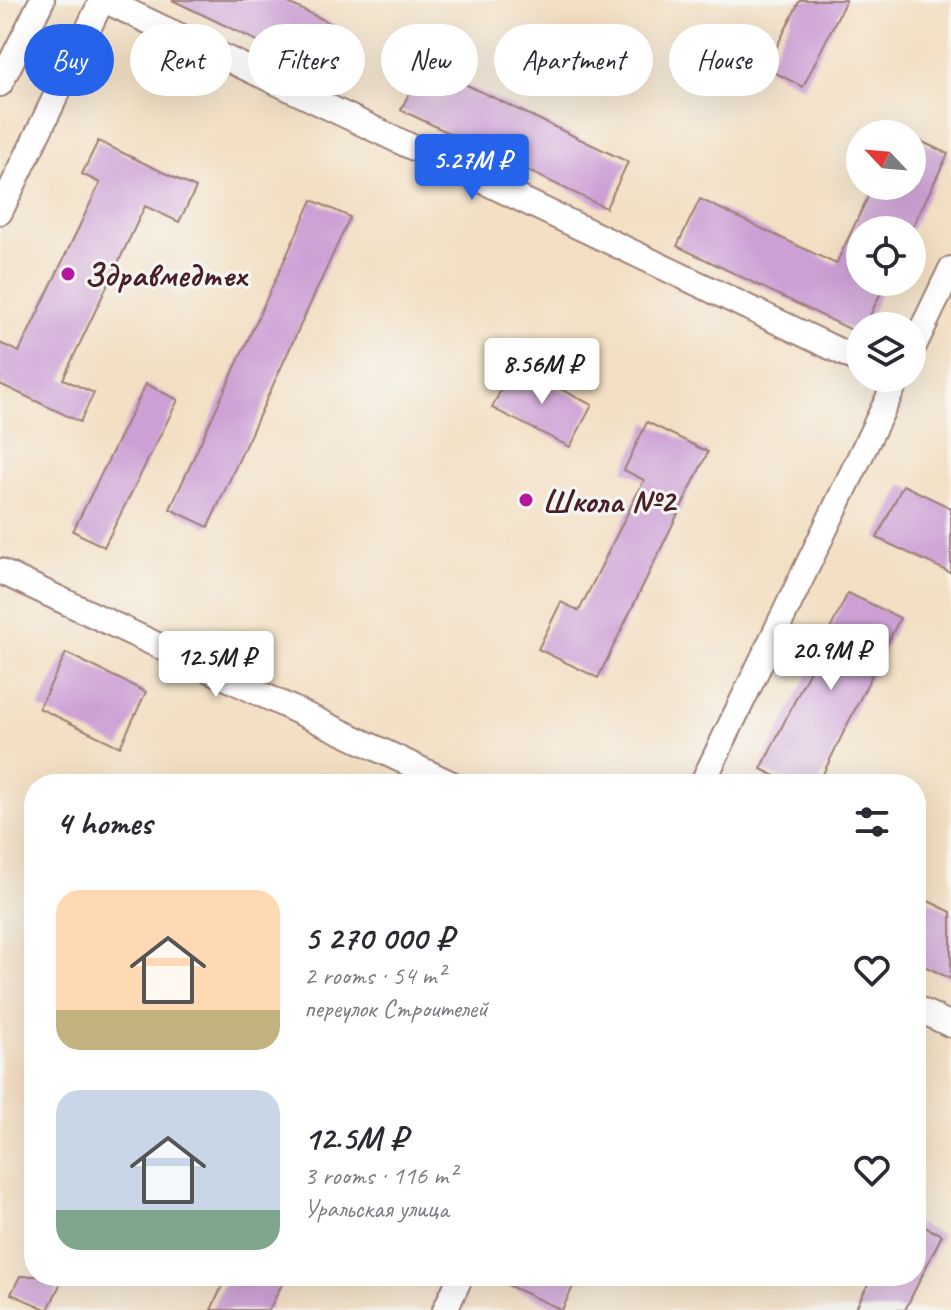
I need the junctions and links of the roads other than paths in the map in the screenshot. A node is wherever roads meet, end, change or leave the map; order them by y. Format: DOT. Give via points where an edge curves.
graph roads {
  1 [pos="42,0"];
  2 [pos="103,0"];
  3 [pos="0,84"];
  4 [pos="0,212"];
  5 [pos="951,269"];
  6 [pos="926,321"];
  7 [pos="846,354"];
  8 [pos="890,392"];
  9 [pos="0,571"];
  10 [pos="431,774"];
  11 [pos="707,774"];
  12 [pos="926,1013"];
  13 [pos="951,1025"];
  14 [pos="456,1286"];
  15 [pos="445,1310"];
  1 -- 3 [label="street"];
  2 -- 4 [label="street"];
  2 -- 7 [label="street"];
  5 -- 6 [label="street"];
  8 -- 11 [label="street"];
  9 -- 10 [label="street"];
  12 -- 13 [label="street"];
  14 -- 15 [label="street"];
}
